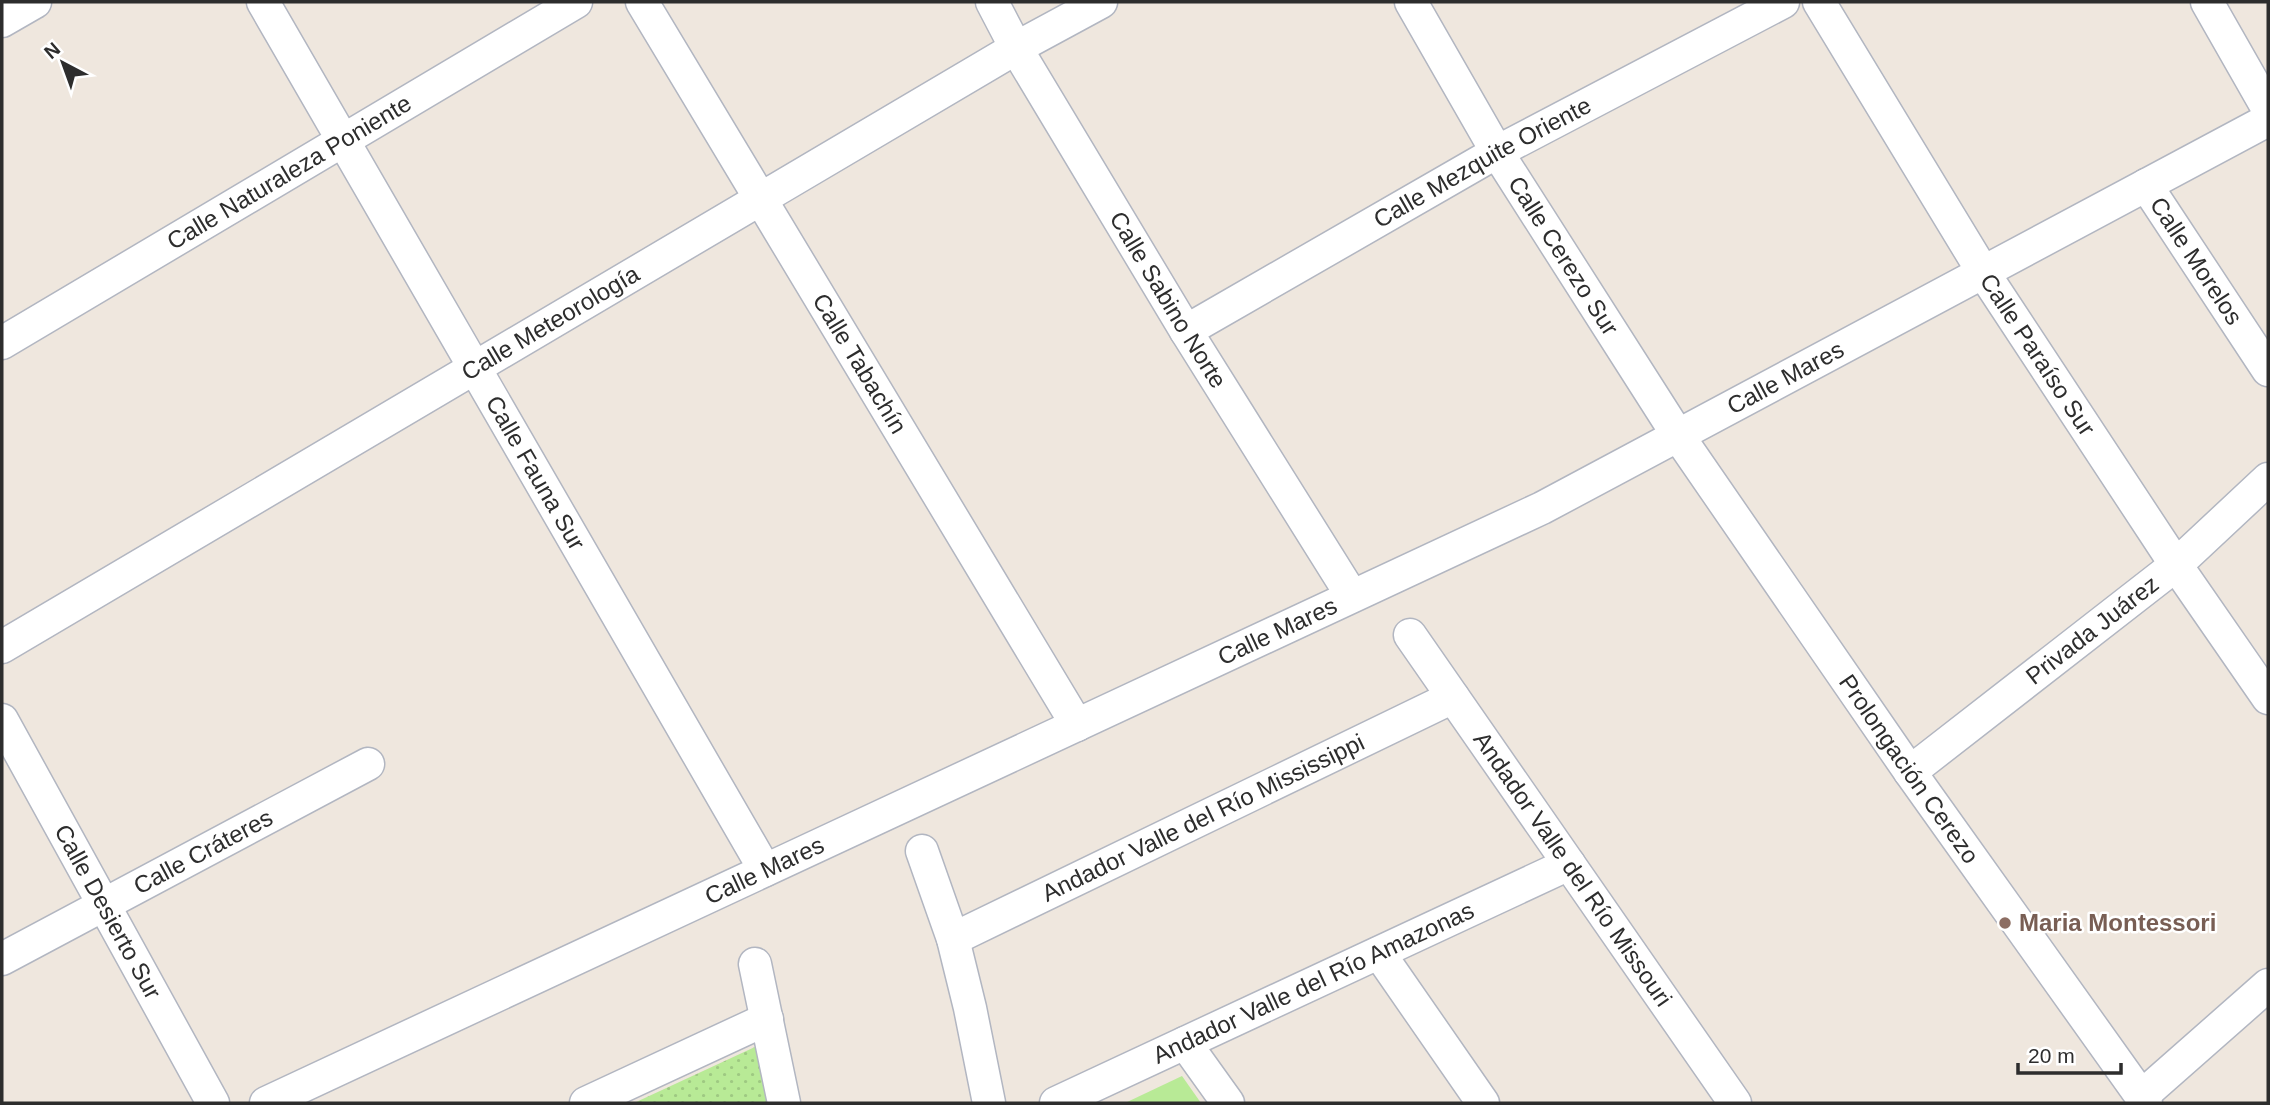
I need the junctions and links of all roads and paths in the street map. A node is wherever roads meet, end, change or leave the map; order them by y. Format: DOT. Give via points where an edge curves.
graph roads {
  1 [pos="35,2"];
  2 [pos="263,2"];
  3 [pos="576,2"];
  4 [pos="642,2"];
  5 [pos="992,2"];
  6 [pos="1101,2"];
  7 [pos="1411,2"];
  8 [pos="1783,2"];
  9 [pos="1819,2"];
  10 [pos="2207,2"];
  11 [pos="2,21"];
  12 [pos="1016,48"];
  13 [pos="2268,108"];
  14 [pos="2268,120"];
  15 [pos="343,141"];
  16 [pos="1497,152"];
  17 [pos="2146,186"];
  18 [pos="760,199"];
  19 [pos="1983,272"];
  20 [pos="1186,331"];
  21 [pos="2,343"];
  22 [pos="474,368"];
  23 [pos="2268,370"];
  24 [pos="1677,434"];
  25 [pos="2268,479"];
  26 [pos="2176,565"];
  27 [pos="1352,596"];
  28 [pos="1410,635"];
  29 [pos="2,647"];
  30 [pos="1453,697"];
  31 [pos="2268,698"];
  32 [pos="2,720"];
  33 [pos="1077,725"];
  34 [pos="368,764"];
  35 [pos="1910,772"];
  36 [pos="922,850"];
  37 [pos="1569,864"];
  38 [pos="765,870"];
  39 [pos="103,906"];
  40 [pos="953,939"];
  41 [pos="1379,953"];
  42 [pos="2,959"];
  43 [pos="755,964"];
  44 [pos="2268,985"];
  45 [pos="767,1019"];
  46 [pos="1185,1043"];
  47 [pos="2144,1100"];
  48 [pos="213,1103"];
  49 [pos="267,1103"];
  50 [pos="586,1103"];
  51 [pos="784,1103"];
  52 [pos="989,1103"];
  53 [pos="1056,1103"];
  54 [pos="1228,1103"];
  55 [pos="1483,1103"];
  56 [pos="1735,1103"];
  1 -- 11 [label="street"];
  2 -- 15 [label="street, Calle Fauna Sur"];
  3 -- 15 [label="street, Calle Naturaleza Poniente"];
  4 -- 18 [label="street, Calle Tabachín"];
  5 -- 12 [label="street, Calle Sabino Norte"];
  6 -- 12 [label="street, Calle Meteorología"];
  7 -- 16 [label="street, Calle Cerezo Sur"];
  8 -- 16 [label="street, Calle Mezquite Oriente"];
  9 -- 19 [label="street, Calle Paraíso Sur"];
  10 -- 13 [label="street"];
  12 -- 18 [label="street, Calle Meteorología"];
  12 -- 20 [label="street, Calle Sabino Norte"];
  14 -- 17 [label="street, Calle Mares"];
  15 -- 21 [label="street, Calle Naturaleza Poniente"];
  15 -- 22 [label="street, Calle Fauna Sur"];
  16 -- 20 [label="street, Calle Mezquite Oriente"];
  16 -- 24 [label="street, Calle Cerezo Sur"];
  17 -- 19 [label="street, Calle Mares"];
  17 -- 23 [label="street, Calle Morelos"];
  18 -- 22 [label="street, Calle Meteorología"];
  18 -- 33 [label="street, Calle Tabachín"];
  19 -- 24 [label="street, Calle Mares"];
  19 -- 26 [label="street, Calle Paraíso Sur"];
  20 -- 27 [label="street, Calle Sabino Norte"];
  22 -- 29 [label="street, Calle Meteorología"];
  22 -- 38 [label="street, Calle Fauna Sur"];
  24 -- 27 [label="street, Calle Mares" via="1542,508"];
  24 -- 35 [label="street, Prolongación Cerezo"];
  25 -- 26 [label="street, Privada Juárez"];
  26 -- 31 [label="street, Calle Paraíso Sur"];
  26 -- 35 [label="street, Privada Juárez"];
  27 -- 33 [label="street, Calle Mares"];
  28 -- 30 [label="street, Andador Valle del Río Missouri"];
  30 -- 37 [label="street, Andador Valle del Río Missouri"];
  30 -- 40 [label="street, Andador Valle del Río Mississippi"];
  32 -- 39 [label="street, Calle Desierto Sur"];
  33 -- 38 [label="street, Calle Mares"];
  34 -- 39 [label="street, Calle Cráteres"];
  35 -- 47 [label="street, Prolongación Cerezo"];
  36 -- 40 [label="street"];
  37 -- 41 [label="street, Andador Valle del Río Amazonas"];
  37 -- 56 [label="street, Andador Valle del Río Missouri"];
  38 -- 49 [label="street, Calle Mares"];
  39 -- 42 [label="street, Calle Cráteres"];
  39 -- 48 [label="street, Calle Desierto Sur"];
  40 -- 52 [label="street"];
  41 -- 46 [label="street, Andador Valle del Río Amazonas"];
  41 -- 55 [label="street"];
  43 -- 45 [label="street"];
  44 -- 47 [label="street"];
  45 -- 50 [label="street"];
  45 -- 51 [label="street"];
  46 -- 53 [label="street, Andador Valle del Río Amazonas"];
  46 -- 54 [label="street"];
}
